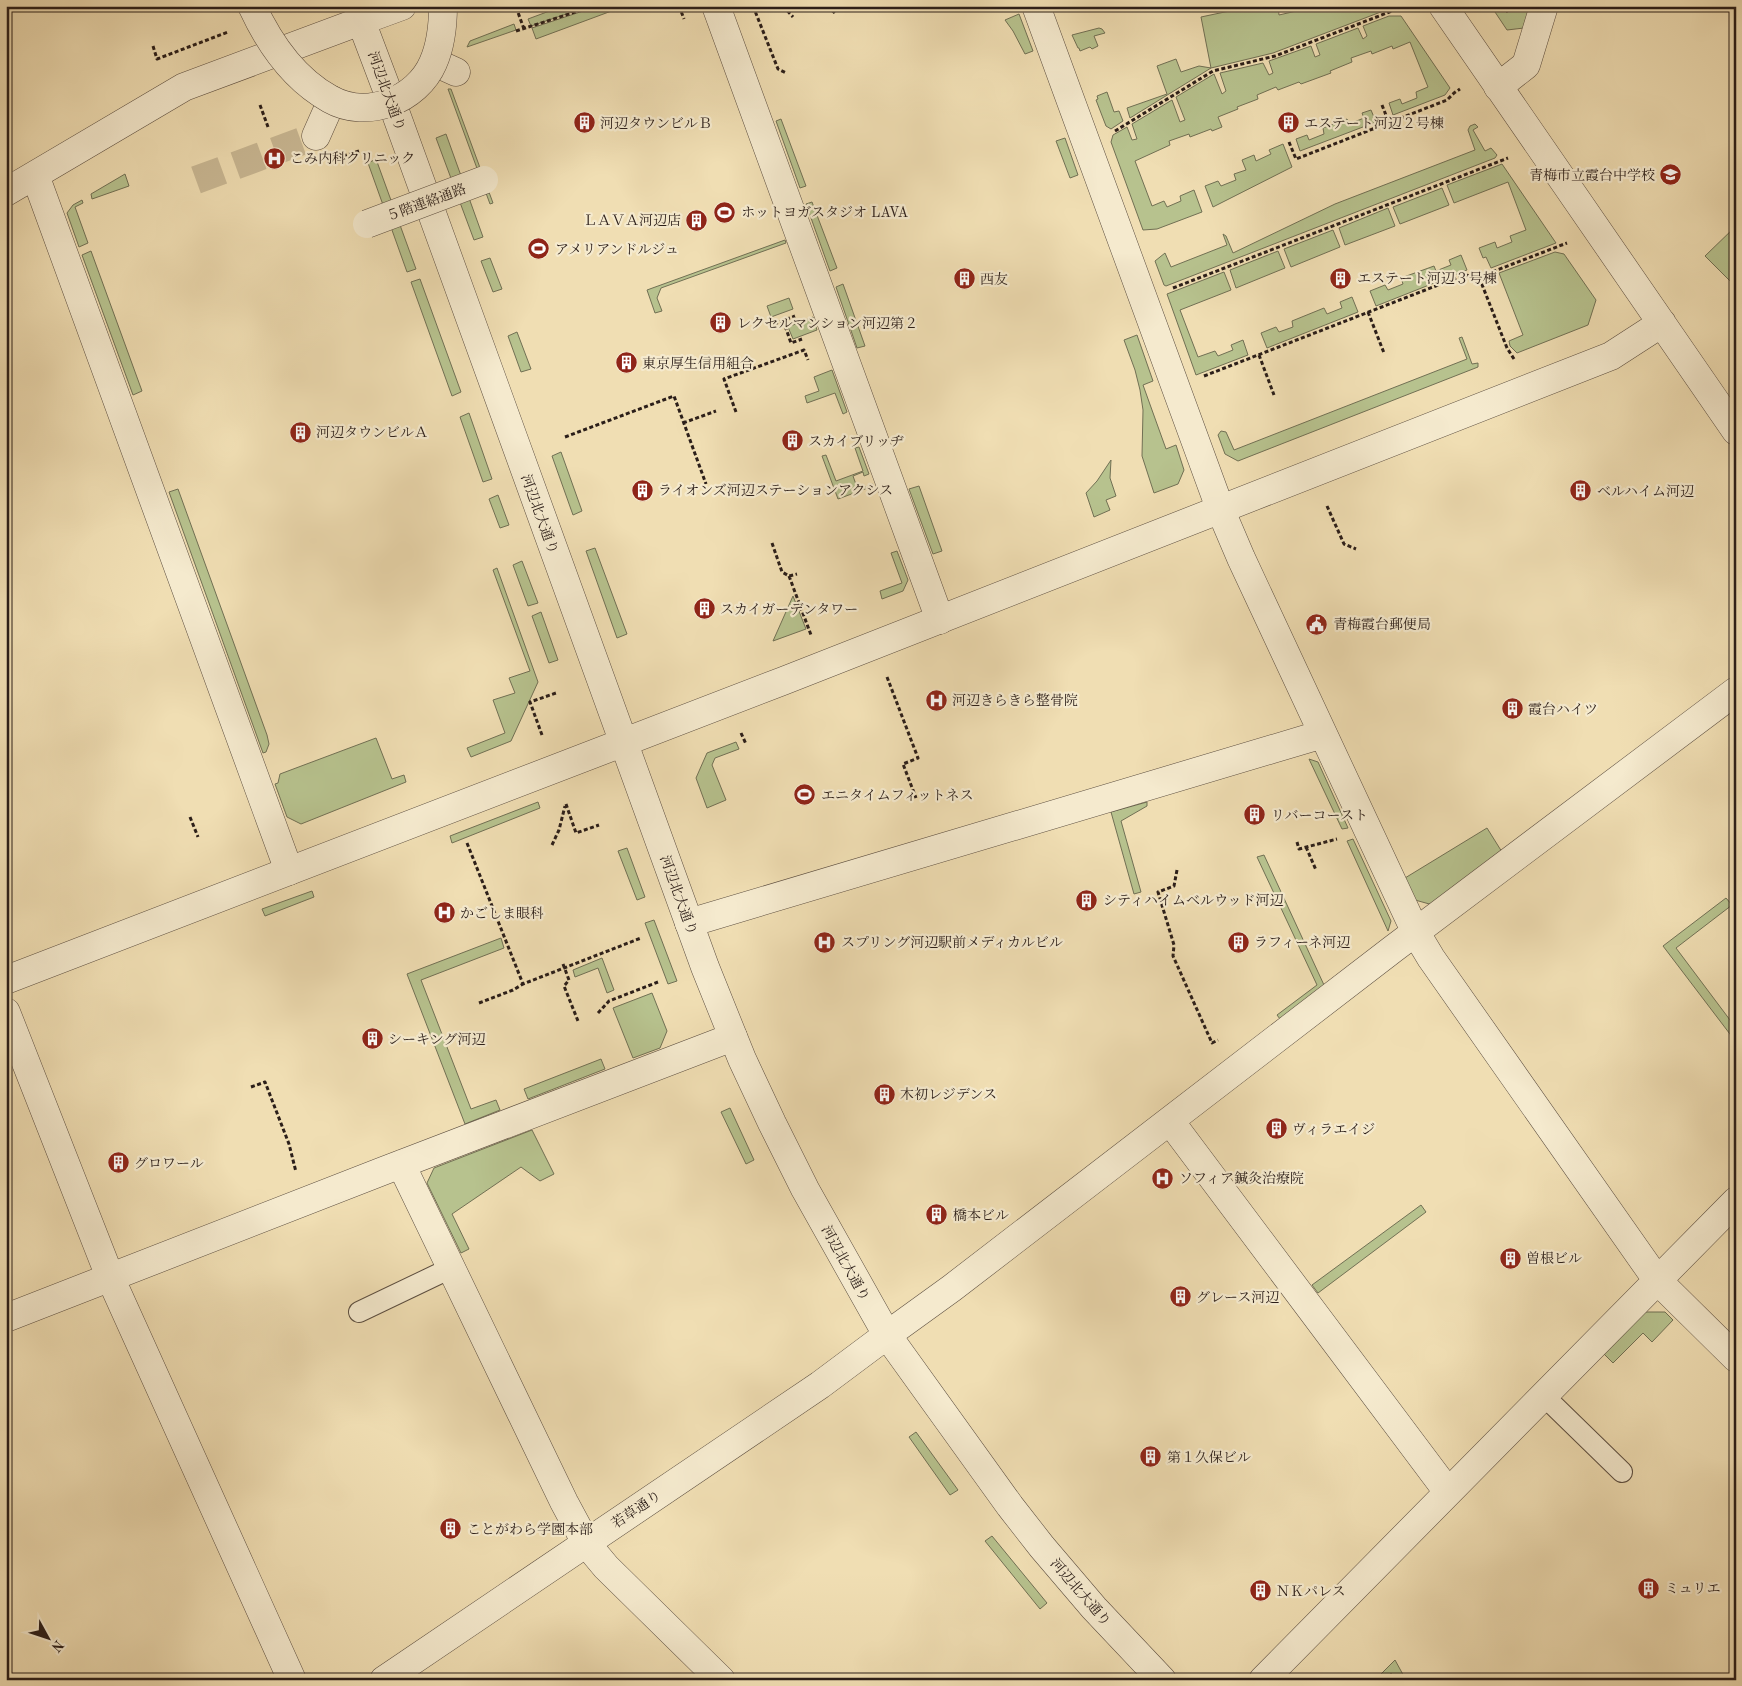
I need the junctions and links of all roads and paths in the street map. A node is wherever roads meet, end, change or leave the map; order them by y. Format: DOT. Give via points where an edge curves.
graph roads {
  1 [pos="252,6"];
  2 [pos="402,6"];
  3 [pos="443,6"];
  4 [pos="594,6"];
  5 [pos="716,6"];
  6 [pos="753,6"];
  7 [pos="783,6"];
  8 [pos="827,6"];
  9 [pos="1036,6"];
  10 [pos="1399,6"];
  11 [pos="1442,6"];
  12 [pos="1544,6"];
  13 [pos="516,7"];
  14 [pos="355,11"];
  15 [pos="835,13"];
  16 [pos="793,17"];
  17 [pos="524,29"];
  18 [pos="233,31"];
  19 [pos="516,31"];
  20 [pos="153,46"];
  21 [pos="786,72"];
  22 [pos="1498,87"];
  23 [pos="1460,88"];
  24 [pos="332,100"];
  25 [pos="260,105"];
  26 [pos="1382,105"];
  27 [pos="1389,123"];
  28 [pos="268,127"];
  29 [pos="1110,133"];
  30 [pos="316,136"];
  31 [pos="1289,142"];
  32 [pos="359,151"];
  33 [pos="343,156"];
  34 [pos="1508,158"];
  35 [pos="35,175"];
  36 [pos="484,180"];
  37 [pos="6,192"];
  38 [pos="367,224"];
  39 [pos="1567,243"];
  40 [pos="1479,277"];
  41 [pos="1166,291"];
  42 [pos="1368,312"];
  43 [pos="783,320"];
  44 [pos="1662,324"];
  45 [pos="791,343"];
  46 [pos="1384,353"];
  47 [pos="1259,355"];
  48 [pos="808,360"];
  49 [pos="1515,362"];
  50 [pos="1198,378"];
  51 [pos="1274,395"];
  52 [pos="716,411"];
  53 [pos="736,412"];
  54 [pos="684,424"];
  55 [pos="1736,431"];
  56 [pos="564,437"];
  57 [pos="706,484"];
  58 [pos="1327,506"];
  59 [pos="1221,511"];
  60 [pos="772,543"];
  61 [pos="1356,549"];
  62 [pos="797,574"];
  63 [pos="789,576"];
  64 [pos="940,620"];
  65 [pos="811,635"];
  66 [pos="887,677"];
  67 [pos="1736,691"];
  68 [pos="556,693"];
  69 [pos="741,734"];
  70 [pos="1323,734"];
  71 [pos="542,735"];
  72 [pos="623,742"];
  73 [pos="746,744"];
  74 [pos="916,798"];
  75 [pos="190,817"];
  76 [pos="599,825"];
  77 [pos="1367,830"];
  78 [pos="198,838"];
  79 [pos="1297,842"];
  80 [pos="467,843"];
  81 [pos="552,845"];
  82 [pos="1306,847"];
  83 [pos="1177,870"];
  84 [pos="1316,870"];
  85 [pos="288,871"];
  86 [pos="690,923"];
  87 [pos="1416,933"];
  88 [pos="642,938"];
  89 [pos="606,947"];
  90 [pos="608,951"];
  91 [pos="564,966"];
  92 [pos="6,980"];
  93 [pos="658,982"];
  94 [pos="523,984"];
  95 [pos="479,1003"];
  96 [pos="6,1012"];
  97 [pos="598,1013"];
  98 [pos="578,1021"];
  99 [pos="733,1036"];
  100 [pos="1212,1043"];
  101 [pos="251,1087"];
  102 [pos="1170,1121"];
  103 [pos="401,1164"];
  104 [pos="296,1172"];
  105 [pos="1736,1201"];
  106 [pos="451,1268"];
  107 [pos="110,1277"];
  108 [pos="1657,1280"];
  109 [pos="359,1312"];
  110 [pos="6,1318"];
  111 [pos="887,1335"];
  112 [pos="1736,1358"];
  113 [pos="1543,1395"];
  114 [pos="1622,1472"];
  115 [pos="1448,1492"];
  116 [pos="586,1543"];
  117 [pos="292,1680"];
  118 [pos="384,1680"];
  119 [pos="721,1680"];
  120 [pos="1162,1680"];
  121 [pos="1263,1680"];
  1 -- 24 [label="street, bridge" via="282,57 315,90"];
  2 -- 14 [label="street"];
  3 -- 24 [label="street, bridge" via="440,44 445,66 424,79 409,94 389,103 371,107"];
  4 -- 17 [label="path"];
  5 -- 64 [label="street"];
  6 -- 21 [label="path" via="778,69"];
  7 -- 16 [label="path"];
  8 -- 15 [label="path"];
  9 -- 59 [label="street"];
  10 -- 29 [label="path" via="1275,56 1213,71"];
  11 -- 22 [label="street"];
  12 -- 22 [label="street" via="1526,65"];
  13 -- 17 [label="path"];
  14 -- 35 [label="street" via="184,87"];
  14 -- 72 [label="street, 河辺北大通り" via="392,103"];
  17 -- 19 [label="path"];
  18 -- 20 [label="path" via="157,59"];
  22 -- 44 [label="street"];
  23 -- 27 [label="path" via="1447,100"];
  24 -- 30 [label="street"];
  25 -- 28 [label="path"];
  26 -- 27 [label="path"];
  27 -- 31 [label="path" via="1296,159"];
  32 -- 33 [label="path"];
  34 -- 41 [label="path"];
  35 -- 37 [label="street"];
  35 -- 85 [label="street"];
  36 -- 38 [label="street, ５階連絡通路, bridge"];
  39 -- 40 [label="path"];
  40 -- 42 [label="path" via="1464,275"];
  40 -- 49 [label="path" via="1506,348"];
  42 -- 46 [label="path"];
  42 -- 47 [label="path"];
  43 -- 45 [label="path"];
  44 -- 55 [label="street"];
  44 -- 59 [label="street" via="1611,356"];
  47 -- 50 [label="path"];
  47 -- 51 [label="path"];
  48 -- 53 [label="path" via="804,350 724,379"];
  52 -- 54 [label="path"];
  54 -- 56 [label="path" via="674,396"];
  54 -- 57 [label="path"];
  58 -- 61 [label="path" via="1344,544"];
  59 -- 64 [label="street"];
  59 -- 70 [label="street"];
  60 -- 63 [label="path" via="782,572"];
  62 -- 63 [label="path"];
  63 -- 65 [label="path"];
  64 -- 72 [label="street"];
  66 -- 74 [label="path" via="918,758 903,764"];
  67 -- 87 [label="street, 若草通り"];
  68 -- 71 [label="path" via="530,702"];
  69 -- 73 [label="path"];
  70 -- 77 [label="street"];
  70 -- 86 [label="street"];
  72 -- 85 [label="street"];
  72 -- 86 [label="street, 河辺北大通り"];
  75 -- 78 [label="path"];
  76 -- 81 [label="path" via="576,833 566,804"];
  77 -- 82 [label="path"];
  77 -- 87 [label="street"];
  79 -- 82 [label="path" via="1299,849"];
  80 -- 94 [label="path"];
  82 -- 84 [label="path"];
  83 -- 100 [label="path" via="1174,886 1158,892 1174,945 1173,956"];
  85 -- 92 [label="street"];
  86 -- 99 [label="street, 河辺北大通り"];
  87 -- 102 [label="street, 若草通り"];
  87 -- 108 [label="street"];
  88 -- 90 [label="path"];
  89 -- 90 [label="path"];
  90 -- 91 [label="path"];
  91 -- 94 [label="path"];
  91 -- 98 [label="path" via="569,980 564,986"];
  93 -- 97 [label="path" via="609,1001"];
  94 -- 95 [label="path"];
  96 -- 107 [label="street"];
  99 -- 103 [label="street"];
  99 -- 111 [label="street, 河辺北大通り" via="804,1189"];
  101 -- 104 [label="path" via="265,1082 289,1144"];
  102 -- 111 [label="street, 若草通り"];
  102 -- 115 [label="street"];
  103 -- 106 [label="street"];
  103 -- 107 [label="street"];
  105 -- 108 [label="street"];
  106 -- 109 [label="lane"];
  106 -- 116 [label="street"];
  107 -- 110 [label="street"];
  107 -- 117 [label="street"];
  108 -- 112 [label="street"];
  108 -- 113 [label="street"];
  111 -- 116 [label="street, 若草通り"];
  111 -- 120 [label="street, 河辺北大通り" via="1042,1547"];
  113 -- 114 [label="lane"];
  113 -- 115 [label="street"];
  115 -- 121 [label="street"];
  116 -- 118 [label="street, 若草通り"];
  116 -- 119 [label="street"];
}
